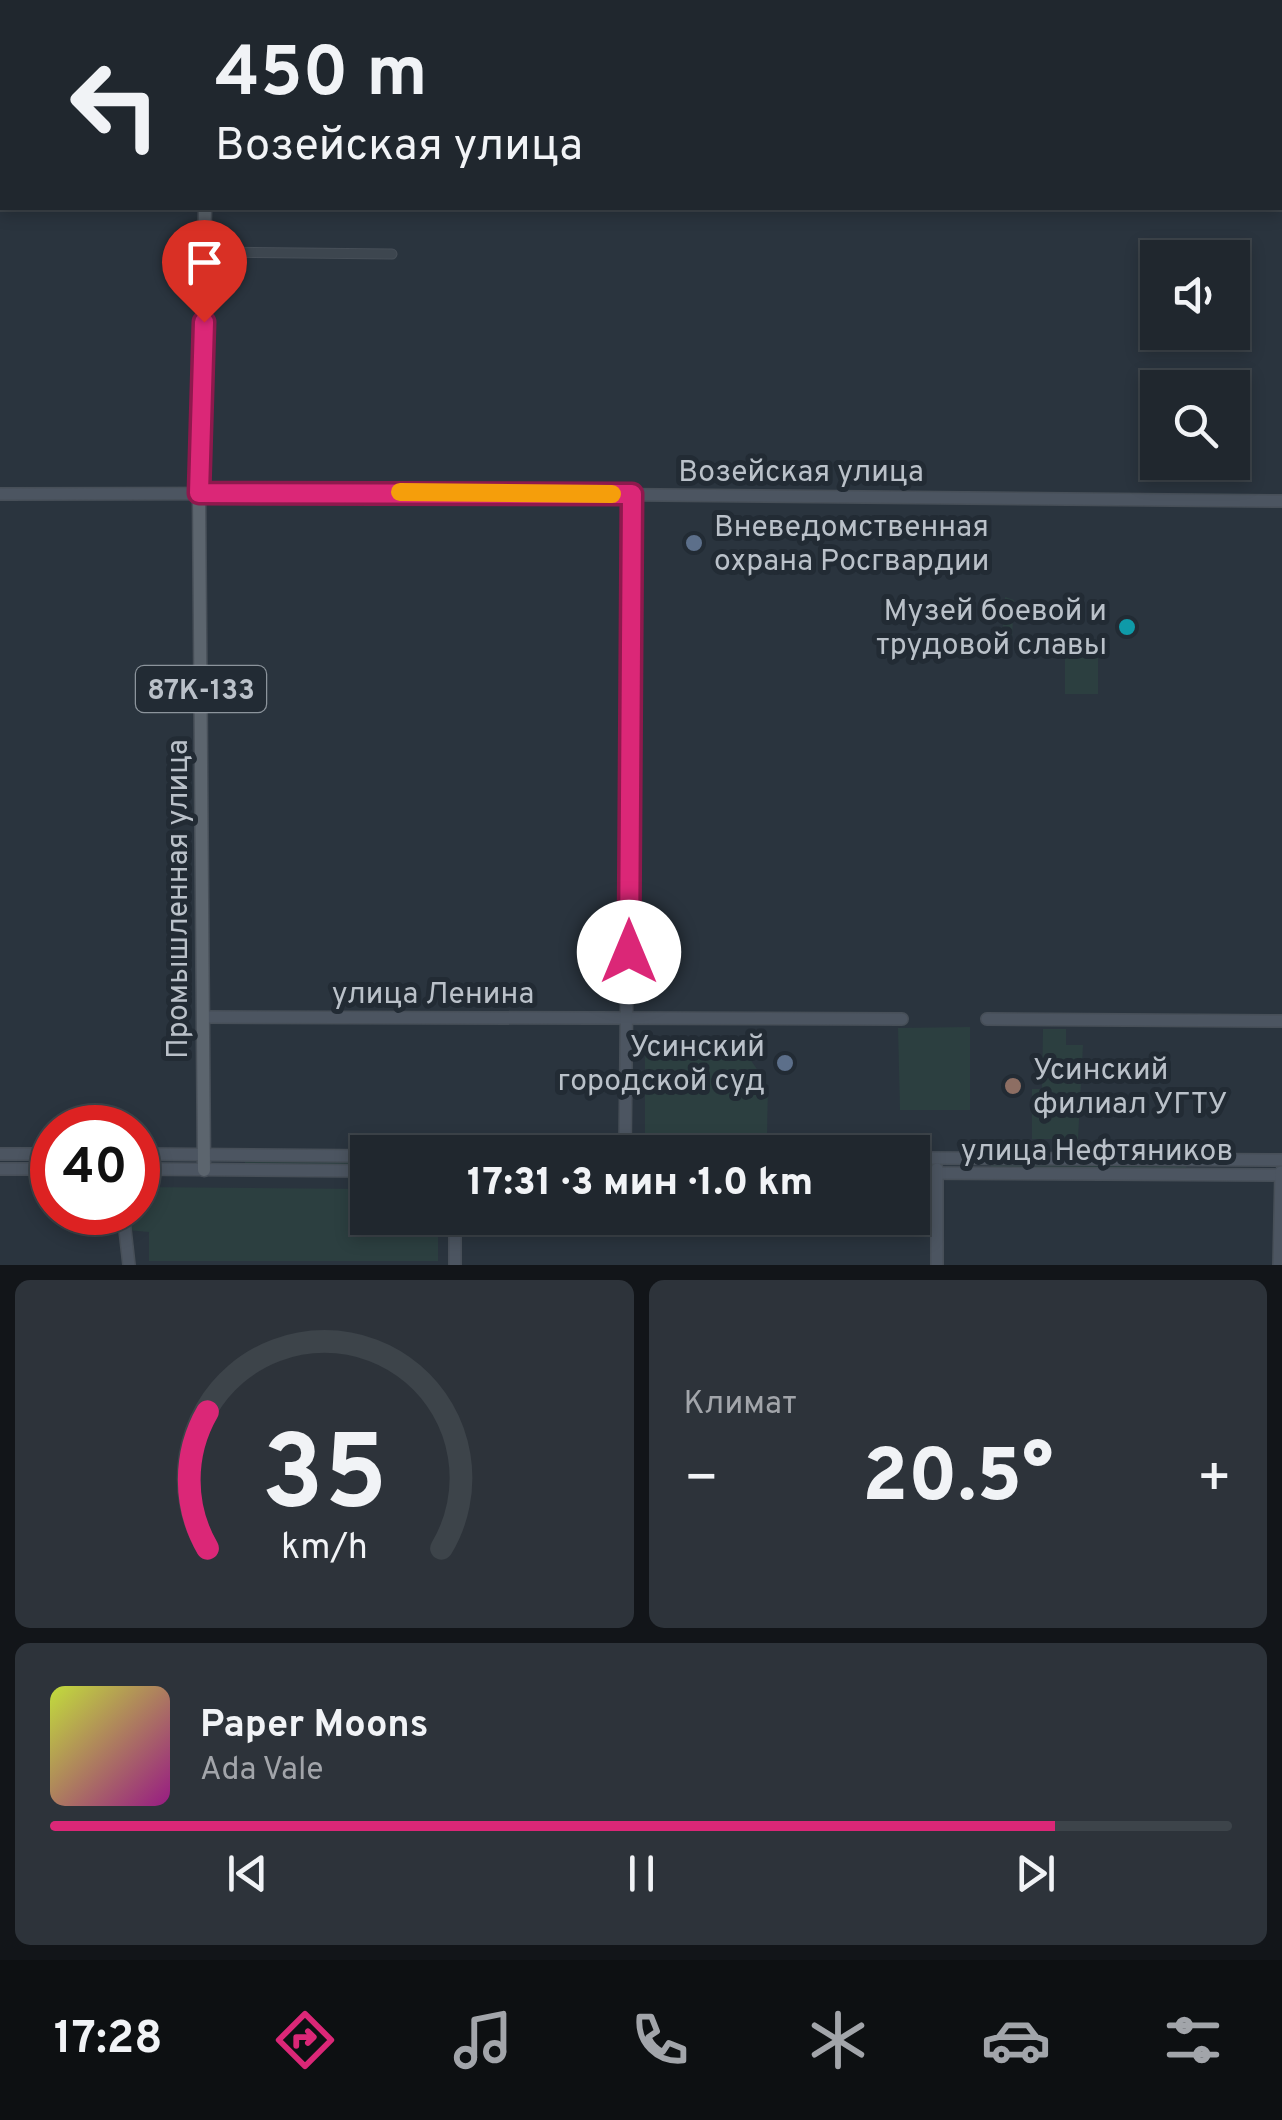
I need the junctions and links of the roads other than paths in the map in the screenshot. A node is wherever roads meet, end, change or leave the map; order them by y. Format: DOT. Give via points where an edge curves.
graph roads {
  1 [pos="204,210"];
  2 [pos="204,252"];
  3 [pos="392,254"];
  4 [pos="199,493"];
  5 [pos="0,494"];
  6 [pos="632,494"];
  7 [pos="1282,502"];
  8 [pos="203,1017"];
  9 [pos="628,1018"];
  10 [pos="902,1019"];
  11 [pos="987,1019"];
  12 [pos="1282,1021"];
  13 [pos="625,1135"];
  14 [pos="0,1154"];
  15 [pos="30,1154"];
  16 [pos="160,1157"];
  17 [pos="350,1157"];
  18 [pos="930,1159"];
  19 [pos="938,1159"];
  20 [pos="1190,1160"];
  21 [pos="204,1162"];
  22 [pos="160,1167"];
  23 [pos="0,1169"];
  24 [pos="30,1169"];
  25 [pos="1282,1169"];
  26 [pos="350,1170"];
  27 [pos="930,1174"];
  28 [pos="937,1174"];
  29 [pos="1190,1175"];
  30 [pos="126,1235"];
  31 [pos="455,1235"];
  32 [pos="129,1265"];
  33 [pos="454,1265"];
  34 [pos="936,1265"];
  35 [pos="1279,1265"];
  1 -- 2 [label="main road, Промышленная улица / 87К-133"];
  2 -- 3 [label="street"];
  2 -- 4 [label="main road, Промышленная улица / 87К-133"];
  4 -- 5 [label="main road, Возейская улица"];
  4 -- 6 [label="main road, Возейская улица"];
  4 -- 8 [label="main road, Промышленная улица / 87К-133"];
  6 -- 7 [label="main road, Возейская улица"];
  6 -- 9 [label="main road"];
  8 -- 9 [label="main road, улица Ленина"];
  8 -- 21 [label="main road, Промышленная улица / 87К-133"];
  9 -- 10 [label="main road, улица Ленина"];
  9 -- 13 [label="main road"];
  11 -- 12 [label="main road"];
  14 -- 15 [label="main road"];
  16 -- 21 [label="main road"];
  17 -- 21 [label="main road"];
  18 -- 19 [label="main road, улица Нефтяников"];
  19 -- 20 [label="main road, улица Нефтяников"];
  19 -- 28 [label="main road"];
  20 -- 25 [label="main road, улица Нефтяников"];
  20 -- 29 [label="main road"];
  21 -- 22 [label="main road"];
  21 -- 26 [label="main road"];
  23 -- 24 [label="main road"];
  25 -- 29 [label="main road, улица Нефтяников"];
  25 -- 35 [label="main road"];
  27 -- 28 [label="main road, улица Нефтяников"];
  28 -- 29 [label="main road, улица Нефтяников"];
  28 -- 34 [label="main road"];
  30 -- 32 [label="main road"];
  31 -- 33 [label="main road"];
}
